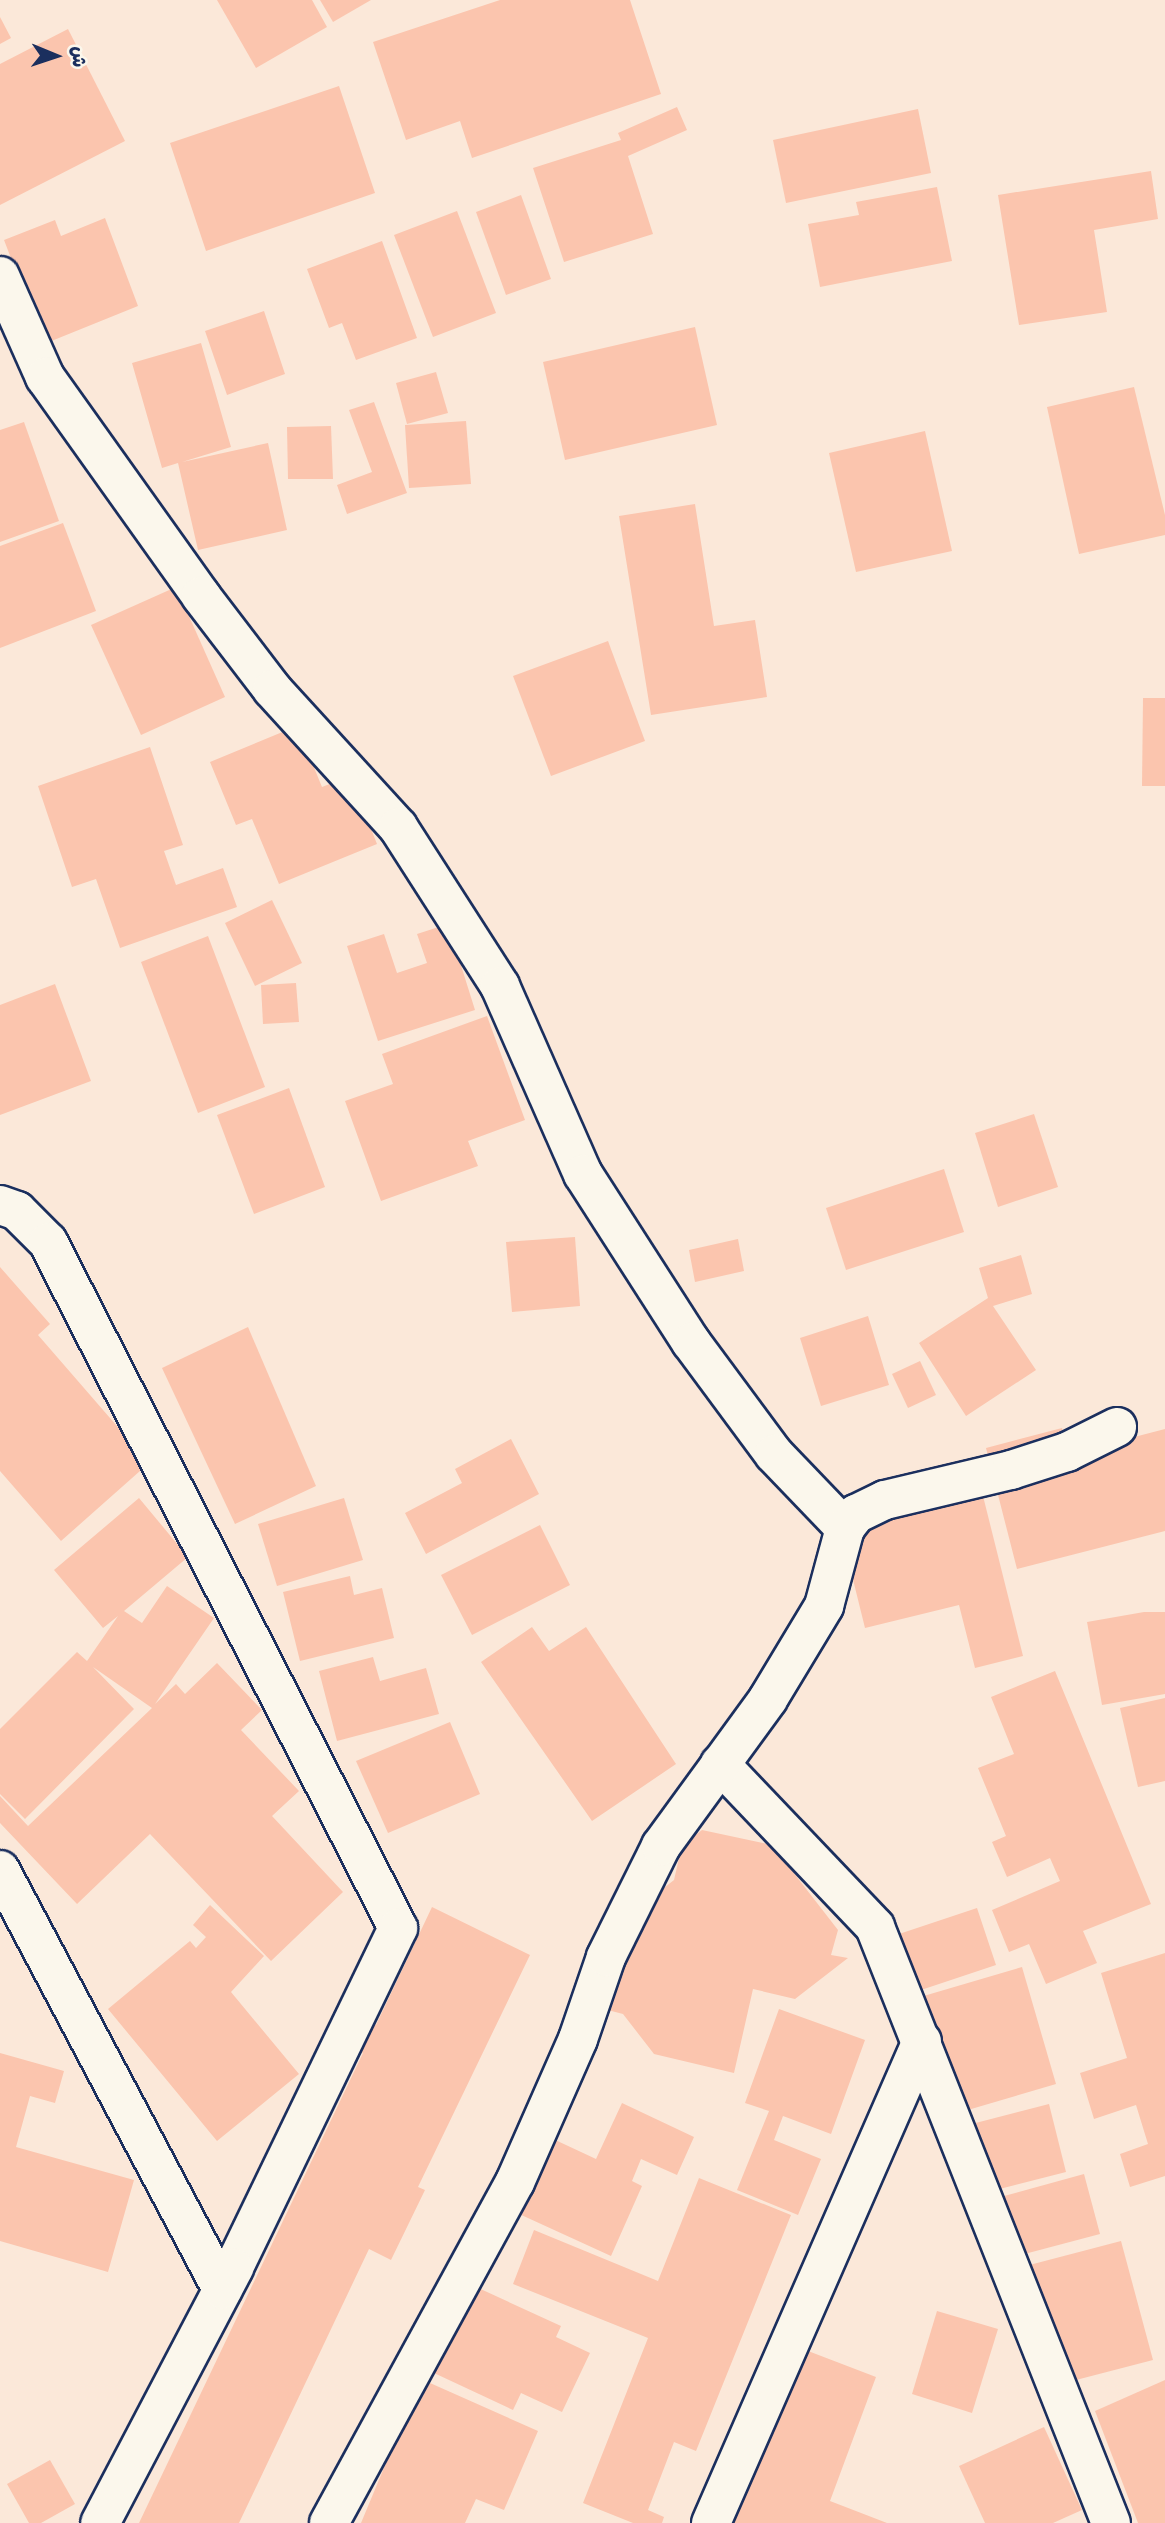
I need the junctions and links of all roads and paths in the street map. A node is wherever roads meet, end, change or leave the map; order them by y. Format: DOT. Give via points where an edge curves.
graph roads {
  1 [pos="0,276"];
  2 [pos="0,1205"];
  3 [pos="1117,1427"];
  4 [pos="845,1528"];
  5 [pos="720,1764"];
  6 [pos="0,1870"];
  7 [pos="922,2041"];
  8 [pos="222,2290"];
  9 [pos="100,2523"];
  10 [pos="329,2523"];
  11 [pos="711,2523"];
  12 [pos="1111,2523"];
  1 -- 4 [label="street" via="45,377 201,596 272,690 398,827 500,986 583,1174 691,1342 774,1454"];
  2 -- 8 [label="street" via="17,1211 48,1242 398,1928"];
  3 -- 4 [label="street" via="1067,1452 1011,1470 885,1500 856,1514"];
  4 -- 5 [label="street" via="824,1606 768,1699"];
  5 -- 7 [label="street" via="875,1927"];
  5 -- 10 [label="street" via="661,1846 606,1957 579,2039 514,2182"];
  6 -- 8 [label="street"];
  7 -- 11 [label="street"];
  7 -- 12 [label="street"];
  8 -- 9 [label="street"];
}
